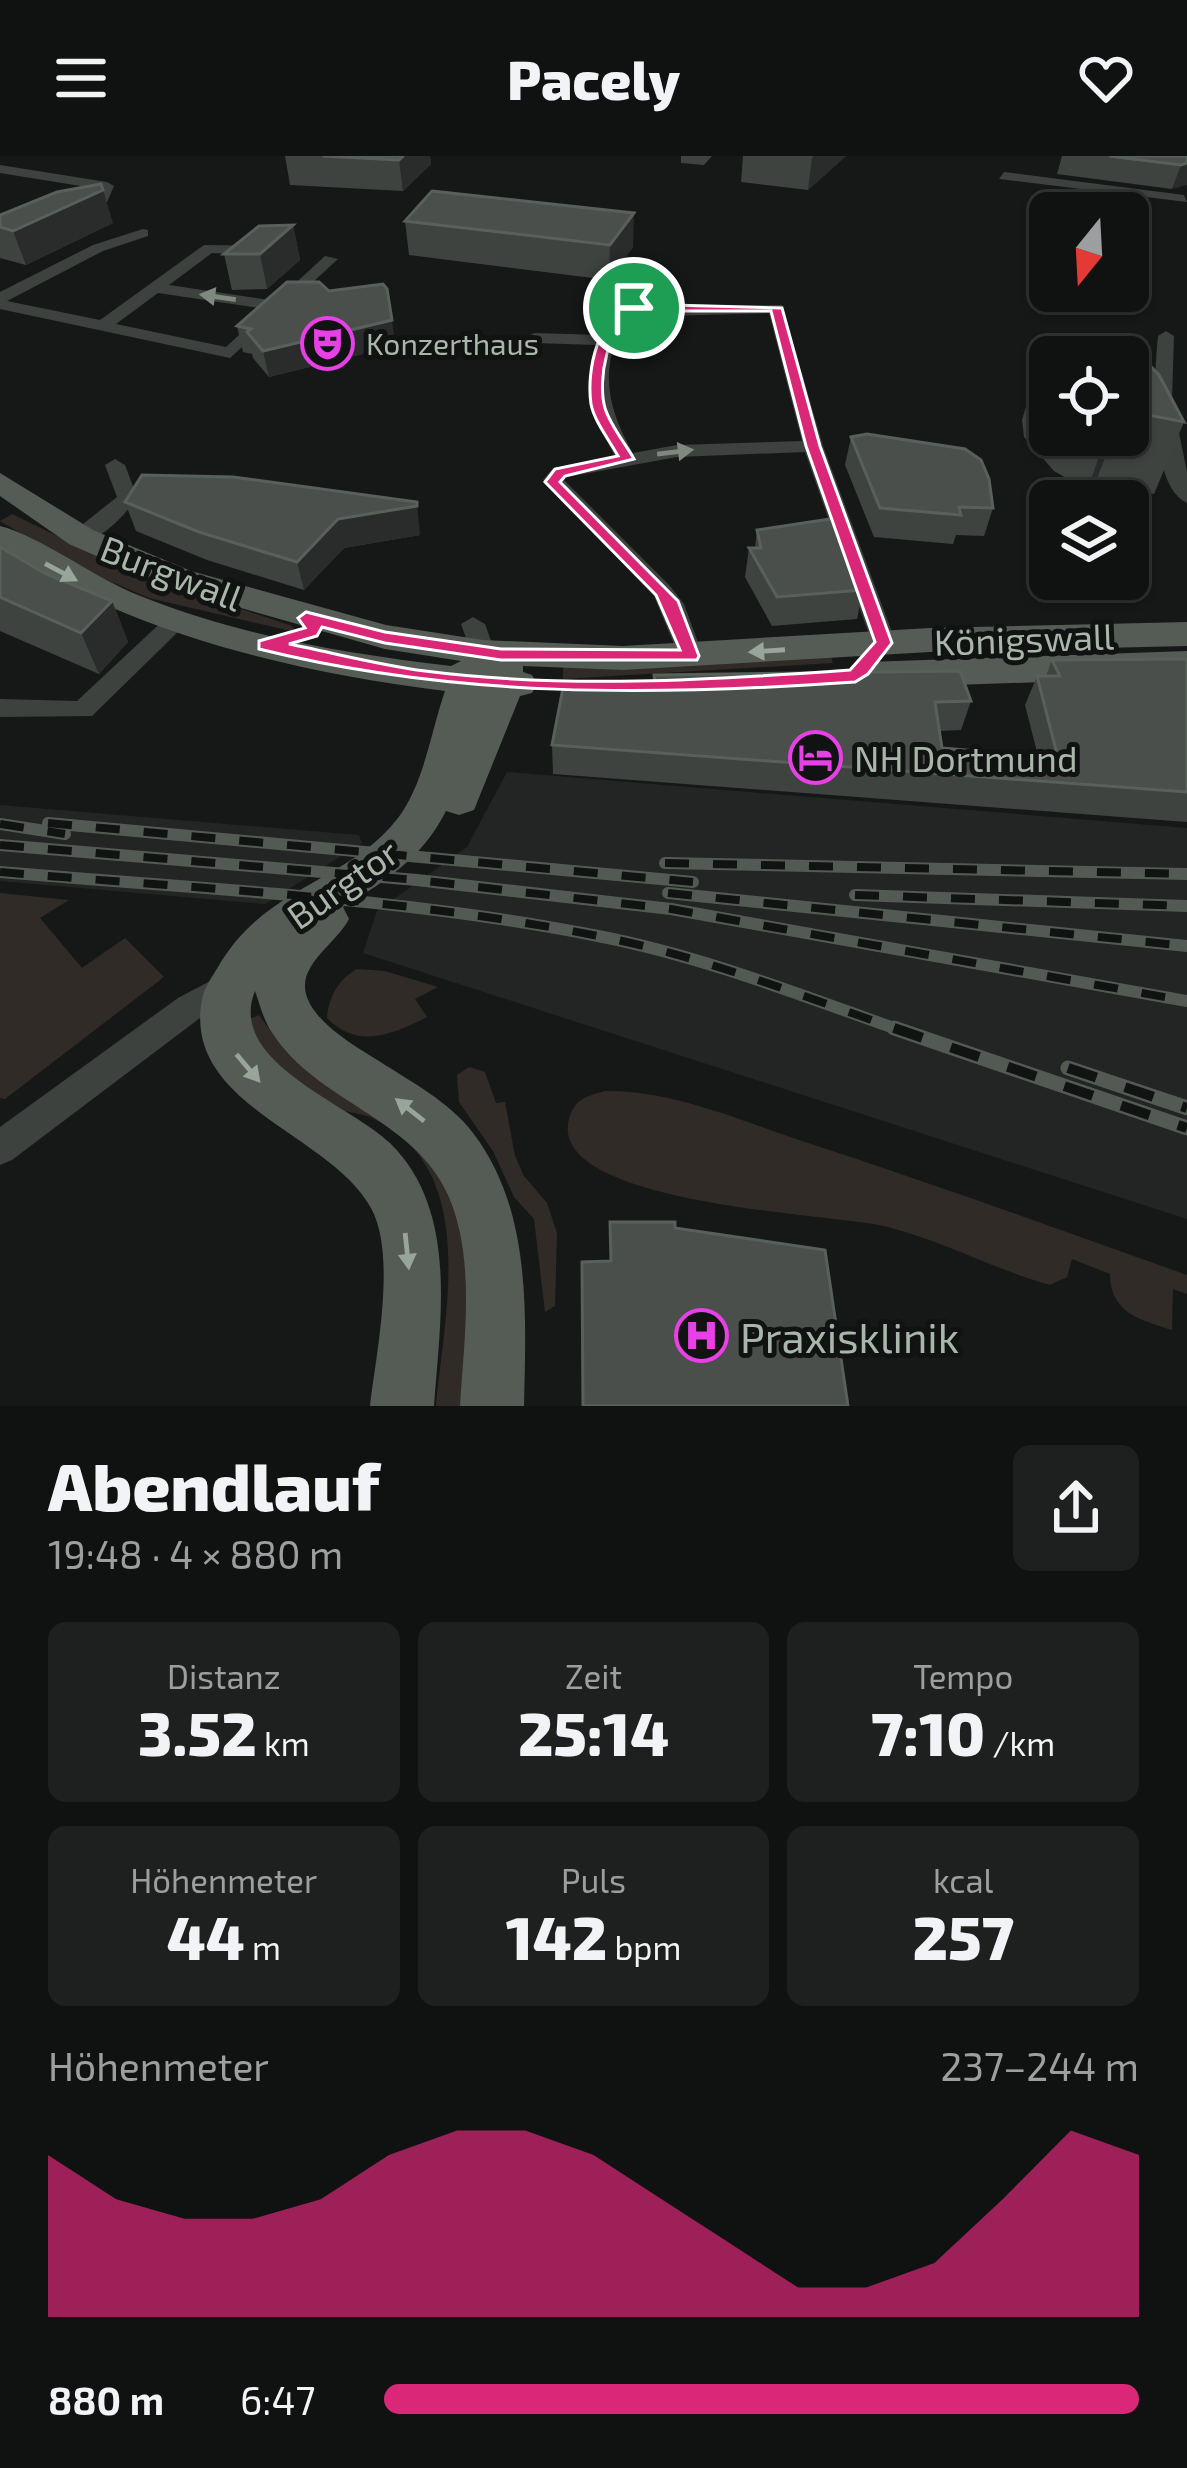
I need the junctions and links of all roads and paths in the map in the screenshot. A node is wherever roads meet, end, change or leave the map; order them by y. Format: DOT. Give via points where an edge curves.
graph roads {
  1 [pos="2,170"];
  2 [pos="1004,176"];
  3 [pos="1185,196"];
  4 [pos="64,220"];
  5 [pos="98,248"];
  6 [pos="277,252"];
  7 [pos="304,256"];
  8 [pos="156,288"];
  9 [pos="0,301"];
  10 [pos="280,306"];
  11 [pos="104,325"];
  12 [pos="1180,337"];
  13 [pos="534,338"];
  14 [pos="604,340"];
  15 [pos="813,446"];
  16 [pos="627,459"];
  17 [pos="115,465"];
  18 [pos="0,482"];
  19 [pos="127,497"];
  20 [pos="154,497"];
  21 [pos="1187,497"];
  22 [pos="0,536"];
  23 [pos="81,537"];
  24 [pos="306,618"];
  25 [pos="177,620"];
  26 [pos="1187,634"];
  27 [pos="884,643"];
  28 [pos="265,645"];
  29 [pos="691,656"];
  30 [pos="486,659"];
  31 [pos="1187,664"];
  32 [pos="855,676"];
  33 [pos="0,708"];
  34 [pos="235,980"];
  35 [pos="3,1139"];
  36 [pos="402,1406"];
  37 [pos="492,1406"];
  1 -- 4 [label="street" via="104,193"];
  2 -- 3 [label="street"];
  5 -- 9 [label="street"];
  6 -- 8 [label="street" via="214,246"];
  7 -- 10 [label="street" via="330,260"];
  10 -- 8 [label="street, one-way"];
  8 -- 11 [label="street"];
  9 -- 11 [label="street"];
  10 -- 11 [label="street" via="230,353"];
  12 -- 21 [label="street" via="1160,378 1162,422"];
  13 -- 14 [label="street"];
  14 -- 15 [label="street" via="629,308 776,308"];
  14 -- 16 [label="street" via="598,407"];
  16 -- 15 [label="street, one-way"];
  15 -- 27 [label="street"];
  16 -- 29 [label="street" via="560,472 554,485 672,604"];
  17 -- 19 [label="street"];
  18 -- 23 [label="main road, Burgwall"];
  19 -- 20 [label="street"];
  19 -- 23 [label="street"];
  22 -- 25 [label="main road, Burgwall, one-way" via="77,581"];
  23 -- 24 [label="main road, Burgwall" via="178,579"];
  24 -- 28 [label="main road" via="311,632"];
  24 -- 30 [label="main road, Burgwall"];
  25 -- 28 [label="main road, Burgwall"];
  25 -- 33 [label="street" via="82,710"];
  26 -- 27 [label="main road, Königswall"];
  27 -- 29 [label="main road, Königswall, one-way"];
  27 -- 32 [label="main road"];
  28 -- 30 [label="main road, Burgwall" via="366,668"];
  29 -- 30 [label="main road, Königswall"];
  30 -- 32 [label="main road, Königswall" via="681,686"];
  30 -- 34 [label="main road, Burgtor" via="411,832 270,934"];
  37 -- 30 [label="main road, Burgtor, one-way" via="495,1304 479,1202 453,1150 427,1123 302,1039 280,979 305,935 412,859 457,805"];
  31 -- 32 [label="main road, Königswall"];
  34 -- 35 [label="street" via="31,1129"];
  34 -- 36 [label="main road, one-way" via="225,1018 236,1056 266,1089 371,1161 402,1211 409,1287"];
}
